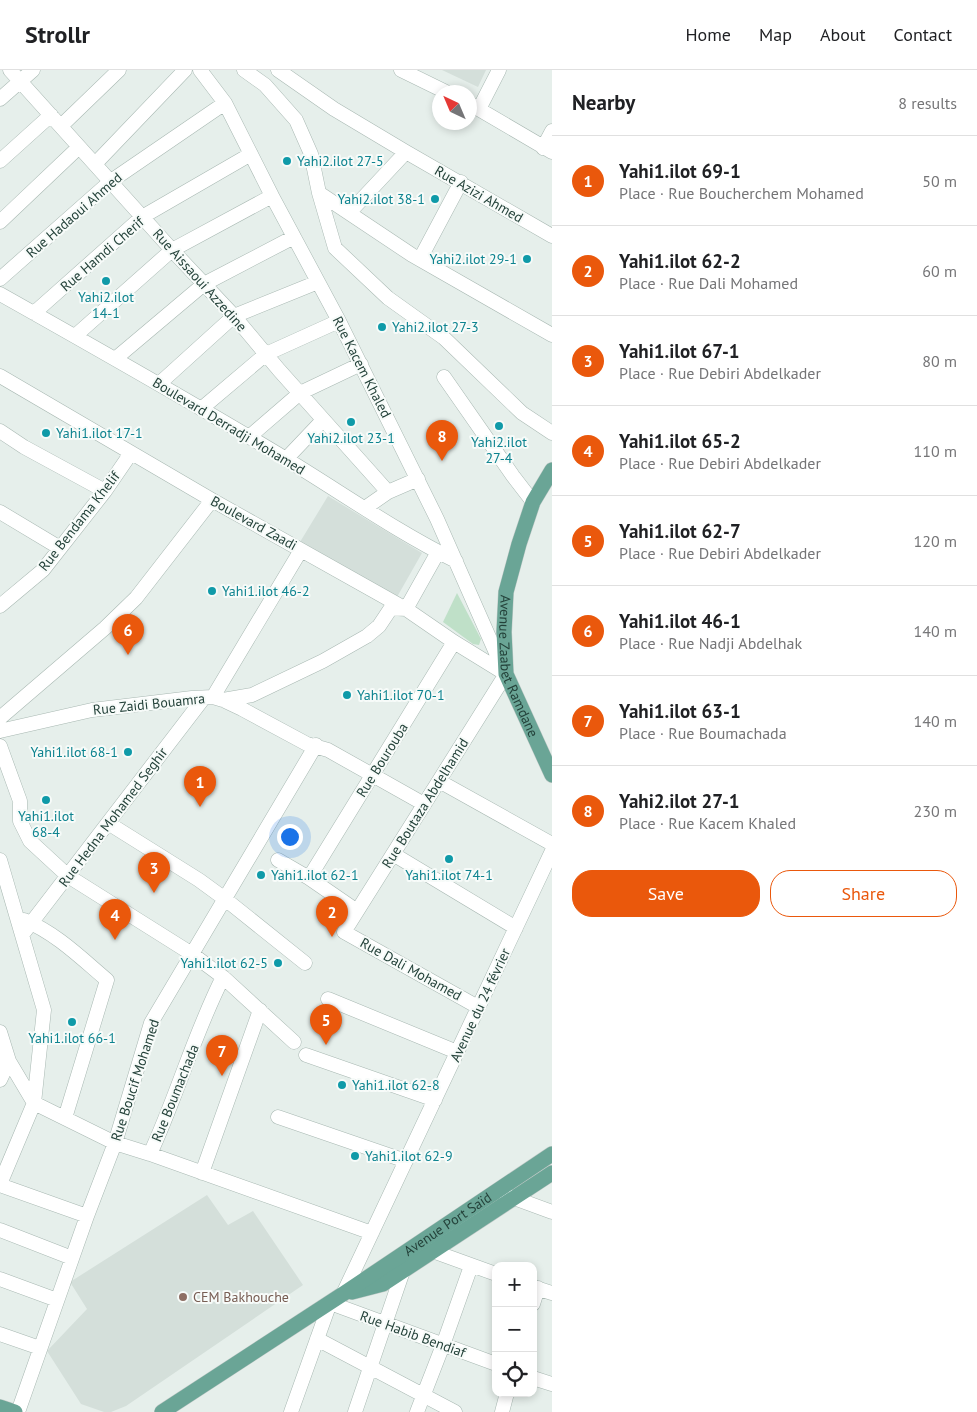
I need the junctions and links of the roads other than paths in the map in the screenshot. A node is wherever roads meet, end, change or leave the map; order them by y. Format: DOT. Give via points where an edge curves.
graph roads {
  1 [pos="10,70"];
  2 [pos="33,70"];
  3 [pos="119,70"];
  4 [pos="185,70"];
  5 [pos="200,70"];
  6 [pos="244,70"];
  7 [pos="278,70"];
  8 [pos="401,70"];
  9 [pos="499,70"];
  10 [pos="20,81"];
  11 [pos="432,85"];
  12 [pos="0,99"];
  13 [pos="225,103"];
  14 [pos="477,103"];
  15 [pos="477,109"];
  16 [pos="51,115"];
  17 [pos="61,126"];
  18 [pos="552,131"];
  19 [pos="80,147"];
  20 [pos="548,150"];
  21 [pos="406,152"];
  22 [pos="251,154"];
  23 [pos="0,162"];
  24 [pos="96,164"];
  25 [pos="111,181"];
  26 [pos="461,182"];
  27 [pos="319,193"];
  28 [pos="272,196"];
  29 [pos="348,213"];
  30 [pos="142,217"];
  31 [pos="0,222"];
  32 [pos="552,236"];
  33 [pos="294,237"];
  34 [pos="172,250"];
  35 [pos="420,259"];
  36 [pos="0,279"];
  37 [pos="318,282"];
  38 [pos="204,284"];
  39 [pos="0,294"];
  40 [pos="34,314"];
  41 [pos="234,316"];
  42 [pos="339,321"];
  43 [pos="552,335"];
  44 [pos="75,336"];
  45 [pos="266,354"];
  46 [pos="114,359"];
  47 [pos="360,364"];
  48 [pos="0,376"];
  49 [pos="444,377"];
  50 [pos="160,384"];
  51 [pos="300,393"];
  52 [pos="201,409"];
  53 [pos="323,420"];
  54 [pos="0,431"];
  55 [pos="552,434"];
  56 [pos="249,437"];
  57 [pos="131,453"];
  58 [pos="286,459"];
  59 [pos="552,470"];
  60 [pos="418,479"];
  61 [pos="547,488"];
  62 [pos="105,491"];
  63 [pos="388,492"];
  64 [pos="212,500"];
  65 [pos="533,502"];
  66 [pos="365,508"];
  67 [pos="0,512"];
  68 [pos="60,548"];
  69 [pos="301,550"];
  70 [pos="438,552"];
  71 [pos="456,561"];
  72 [pos="0,606"];
  73 [pos="406,608"];
  74 [pos="454,642"];
  75 [pos="506,674"];
  76 [pos="213,698"];
  77 [pos="0,718"];
  78 [pos="0,731"];
  79 [pos="316,745"];
  80 [pos="0,746"];
  81 [pos="372,775"];
  82 [pos="552,775"];
  83 [pos="439,781"];
  84 [pos="424,804"];
  85 [pos="108,823"];
  86 [pos="552,844"];
  87 [pos="552,851"];
  88 [pos="393,854"];
  89 [pos="278,860"];
  90 [pos="1,869"];
  91 [pos="68,876"];
  92 [pos="309,878"];
  93 [pos="225,898"];
  94 [pos="357,910"];
  95 [pos="17,916"];
  96 [pos="32,923"];
  97 [pos="516,928"];
  98 [pos="344,932"];
  99 [pos="22,936"];
  100 [pos="192,954"];
  101 [pos="305,963"];
  102 [pos="223,977"];
  103 [pos="328,999"];
  104 [pos="478,1007"];
  105 [pos="260,1010"];
  106 [pos="0,1032"];
  107 [pos="294,1042"];
  108 [pos="457,1052"];
  109 [pos="306,1055"];
  110 [pos="5,1059"];
  111 [pos="0,1080"];
  112 [pos="435,1100"];
  113 [pos="34,1103"];
  114 [pos="278,1117"];
  115 [pos="64,1118"];
  116 [pos="115,1143"];
  117 [pos="150,1154"];
  118 [pos="552,1154"];
  119 [pos="406,1161"];
  120 [pos="202,1173"];
  121 [pos="552,1173"];
  122 [pos="0,1185"];
  123 [pos="496,1191"];
  124 [pos="512,1198"];
  125 [pos="552,1212"];
  126 [pos="87,1216"];
  127 [pos="0,1230"];
  128 [pos="372,1233"];
  129 [pos="417,1244"];
  130 [pos="432,1252"];
  131 [pos="72,1258"];
  132 [pos="471,1266"];
  133 [pos="403,1271"];
  134 [pos="492,1273"];
  135 [pos="0,1279"];
  136 [pos="537,1287"];
  137 [pos="343,1294"];
  138 [pos="552,1294"];
  139 [pos="57,1300"];
  140 [pos="330,1303"];
  141 [pos="386,1324"];
  142 [pos="0,1334"];
  143 [pos="317,1339"];
  144 [pos="443,1345"];
  145 [pos="40,1348"];
  146 [pos="492,1363"];
  147 [pos="370,1367"];
  148 [pos="537,1379"];
  149 [pos="552,1384"];
  150 [pos="422,1395"];
  151 [pos="506,1397"];
  152 [pos="0,1407"];
  153 [pos="16,1412"];
  154 [pos="162,1412"];
  155 [pos="291,1412"];
  156 [pos="355,1412"];
  157 [pos="417,1412"];
  158 [pos="455,1412"];
  159 [pos="502,1412"];
  1 -- 10 [label="street, Rue Aissaoui Azzedine"];
  2 -- 10 [label="street"];
  3 -- 17 [label="street"];
  4 -- 24 [label="street"];
  5 -- 13 [label="street, Rue Kacem Khaled"];
  6 -- 27 [label="street" via="265,85 296,120 311,154"];
  7 -- 21 [label="street, Rue Azizi Ahmed"];
  8 -- 11 [label="street"];
  9 -- 14 [label="street"];
  10 -- 12 [label="street"];
  10 -- 16 [label="street, Rue Aissaoui Azzedine"];
  13 -- 22 [label="street, Rue Kacem Khaled"];
  13 -- 25 [label="street, Rue Hadaoui Ahmed"];
  15 -- 20 [label="street"];
  16 -- 17 [label="street, Rue Aissaoui Azzedine"];
  16 -- 23 [label="street"];
  17 -- 19 [label="street, Rue Aissaoui Azzedine"];
  18 -- 20 [label="street"];
  19 -- 24 [label="street, Rue Aissaoui Azzedine"];
  19 -- 31 [label="street"];
  21 -- 26 [label="street, Rue Azizi Ahmed"];
  21 -- 29 [label="street"];
  22 -- 28 [label="street, Rue Kacem Khaled"];
  22 -- 30 [label="street, Rue Hamdi Cherif"];
  24 -- 25 [label="street, Rue Aissaoui Azzedine"];
  25 -- 30 [label="street, Rue Aissaoui Azzedine"];
  25 -- 36 [label="street, Rue Hadaoui Ahmed"];
  26 -- 32 [label="street, Rue Azizi Ahmed"];
  26 -- 35 [label="street"];
  27 -- 29 [label="street"];
  27 -- 55 [label="street" via="335,248 388,298 444,338 522,413"];
  28 -- 33 [label="street, Rue Kacem Khaled"];
  28 -- 34 [label="street"];
  29 -- 35 [label="street"];
  30 -- 34 [label="street, Rue Aissaoui Azzedine"];
  30 -- 40 [label="street, Rue Hamdi Cherif"];
  33 -- 37 [label="street, Rue Kacem Khaled"];
  33 -- 38 [label="street"];
  34 -- 38 [label="street, Rue Aissaoui Azzedine"];
  34 -- 44 [label="street"];
  35 -- 43 [label="street"];
  37 -- 41 [label="street"];
  37 -- 42 [label="street, Rue Kacem Khaled"];
  38 -- 41 [label="street, Rue Aissaoui Azzedine"];
  38 -- 46 [label="street"];
  39 -- 40 [label="street, Boulevard Derradji Mohamed"];
  40 -- 44 [label="street, Boulevard Derradji Mohamed"];
  41 -- 45 [label="street, Rue Aissaoui Azzedine"];
  41 -- 50 [label="street"];
  42 -- 45 [label="street"];
  42 -- 47 [label="street, Rue Kacem Khaled"];
  44 -- 46 [label="street, Boulevard Derradji Mohamed"];
  45 -- 51 [label="street, Rue Aissaoui Azzedine"];
  45 -- 52 [label="street"];
  46 -- 50 [label="street, Boulevard Derradji Mohamed"];
  47 -- 51 [label="street"];
  47 -- 60 [label="street, Rue Kacem Khaled"];
  48 -- 57 [label="street, Boulevard Zaadi"];
  49 -- 65 [label="street"];
  50 -- 52 [label="street, Boulevard Derradji Mohamed"];
  51 -- 53 [label="street, Rue Aissaoui Azzedine"];
  51 -- 56 [label="street"];
  52 -- 56 [label="street, Boulevard Derradji Mohamed"];
  53 -- 58 [label="street"];
  53 -- 63 [label="street, Rue Aissaoui Azzedine"];
  54 -- 62 [label="street"];
  56 -- 58 [label="street, Boulevard Derradji Mohamed"];
  57 -- 62 [label="street, Rue Bendama Khelif"];
  57 -- 64 [label="street, Boulevard Zaadi"];
  58 -- 66 [label="street, Boulevard Derradji Mohamed"];
  59 -- 61 [label="main road, Avenue Zaabet Ramdane"];
  60 -- 63 [label="street"];
  60 -- 71 [label="street, Rue Kacem Khaled"];
  61 -- 65 [label="main road, Avenue Zaabet Ramdane"];
  62 -- 68 [label="street, Rue Bendama Khelif"];
  63 -- 66 [label="street"];
  64 -- 69 [label="street, Boulevard Zaadi"];
  64 -- 77 [label="street" via="136,598"];
  65 -- 75 [label="main road, Avenue Zaabet Ramdane" via="506,592"];
  66 -- 70 [label="street, Boulevard Derradji Mohamed"];
  67 -- 68 [label="street"];
  68 -- 72 [label="street, Rue Bendama Khelif" via="43,570"];
  69 -- 73 [label="street, Boulevard Zaadi"];
  69 -- 76 [label="street, Rue Hedna Mohamed Seghir"];
  70 -- 71 [label="street, Boulevard Derradji Mohamed"];
  70 -- 73 [label="street"];
  71 -- 75 [label="street, Rue Kacem Khaled"];
  73 -- 74 [label="street, Boulevard Zaadi"];
  73 -- 76 [label="street" via="391,608 379,626 366,636 295,675 252,695"];
  74 -- 75 [label="street, Boulevard Zaadi"];
  74 -- 81 [label="street, Rue Bourouba"];
  75 -- 82 [label="main road, Avenue Zaabet Ramdane"];
  75 -- 83 [label="street, Rue Boutaza Abdelhamid"];
  76 -- 78 [label="street, Rue Zaidi Bouamra" via="92,710"];
  76 -- 79 [label="street, Rue Zaidi Bouamra" via="307,744"];
  76 -- 85 [label="street, Rue Hedna Mohamed Seghir"];
  79 -- 81 [label="street, Rue Zaidi Bouamra"];
  79 -- 93 [label="street, Rue Boucif Mohamed"];
  80 -- 91 [label="street" via="20,801 20,821 30,841"];
  81 -- 84 [label="street, Rue Zaidi Bouamra"];
  81 -- 92 [label="street, Rue Bourouba"];
  83 -- 84 [label="street, Rue Boutaza Abdelhamid"];
  83 -- 86 [label="street"];
  84 -- 88 [label="street, Rue Boutaza Abdelhamid"];
  85 -- 91 [label="street, Rue Hedna Mohamed Seghir"];
  85 -- 93 [label="street"];
  87 -- 97 [label="street, Avenue du 24 février"];
  88 -- 94 [label="street, Rue Boutaza Abdelhamid"];
  88 -- 97 [label="street"];
  89 -- 92 [label="street"];
  90 -- 95 [label="street"];
  91 -- 96 [label="street, Rue Hedna Mohamed Seghir"];
  91 -- 100 [label="street"];
  92 -- 94 [label="street"];
  93 -- 100 [label="street, Rue Boucif Mohamed"];
  93 -- 101 [label="street"];
  94 -- 98 [label="street, Rue Boutaza Abdelhamid"];
  95 -- 96 [label="street"];
  95 -- 99 [label="street"];
  96 -- 99 [label="street, Rue Hedna Mohamed Seghir"];
  96 -- 115 [label="street" via="65,944 107,980"];
  97 -- 104 [label="street, Avenue du 24 février"];
  98 -- 104 [label="street, Rue Dali Mohamed"];
  99 -- 113 [label="street" via="44,1010"];
  100 -- 102 [label="street"];
  100 -- 116 [label="street, Rue Boucif Mohamed" via="151,1023"];
  102 -- 105 [label="street"];
  102 -- 117 [label="street, Rue Boumachada"];
  103 -- 108 [label="street"];
  104 -- 108 [label="street, Avenue du 24 février"];
  105 -- 107 [label="street"];
  105 -- 120 [label="street"];
  106 -- 110 [label="street"];
  108 -- 112 [label="street, Avenue du 24 février"];
  109 -- 112 [label="street"];
  110 -- 111 [label="street"];
  110 -- 113 [label="street"];
  112 -- 119 [label="street, Avenue du 24 février"];
  113 -- 115 [label="street"];
  113 -- 122 [label="street"];
  114 -- 119 [label="street"];
  115 -- 116 [label="street"];
  116 -- 117 [label="street"];
  116 -- 126 [label="street, Rue Boucif Mohamed"];
  117 -- 120 [label="street"];
  118 -- 123 [label="main road, Avenue Port Saïd"];
  119 -- 128 [label="street, Avenue du 24 février"];
  120 -- 128 [label="street"];
  121 -- 124 [label="main road, Avenue Port Saïd"];
  122 -- 126 [label="street"];
  123 -- 124 [label="street"];
  123 -- 129 [label="main road, Avenue Port Saïd"];
  124 -- 125 [label="street"];
  124 -- 130 [label="main road, Avenue Port Saïd"];
  126 -- 131 [label="street, Rue Boucif Mohamed"];
  127 -- 131 [label="street"];
  128 -- 137 [label="street, Avenue du 24 février"];
  129 -- 130 [label="street"];
  129 -- 137 [label="main road, Avenue Port Saïd"];
  130 -- 132 [label="street"];
  130 -- 133 [label="main road, Avenue Port Saïd"];
  131 -- 139 [label="street, Rue Boucif Mohamed"];
  132 -- 134 [label="street"];
  132 -- 144 [label="street"];
  133 -- 137 [label="main road, Avenue Port Saïd" via="383,1284"];
  133 -- 141 [label="street"];
  135 -- 139 [label="street"];
  136 -- 138 [label="street"];
  137 -- 140 [label="main road, Avenue Port Saïd"];
  139 -- 145 [label="street, Rue Boucif Mohamed"];
  140 -- 141 [label="street, Rue Habib Bendiaf"];
  140 -- 143 [label="street"];
  140 -- 154 [label="main road, Avenue Port Saïd"];
  141 -- 144 [label="street, Rue Habib Bendiaf"];
  141 -- 147 [label="street"];
  142 -- 145 [label="street"];
  143 -- 147 [label="street"];
  143 -- 155 [label="street"];
  144 -- 146 [label="street, Rue Habib Bendiaf"];
  144 -- 150 [label="street"];
  145 -- 153 [label="street, Rue Boucif Mohamed"];
  147 -- 150 [label="street"];
  147 -- 156 [label="street"];
  148 -- 149 [label="street"];
  150 -- 157 [label="street"];
  150 -- 158 [label="street"];
  151 -- 159 [label="street"];
  152 -- 153 [label="main road"];
}
